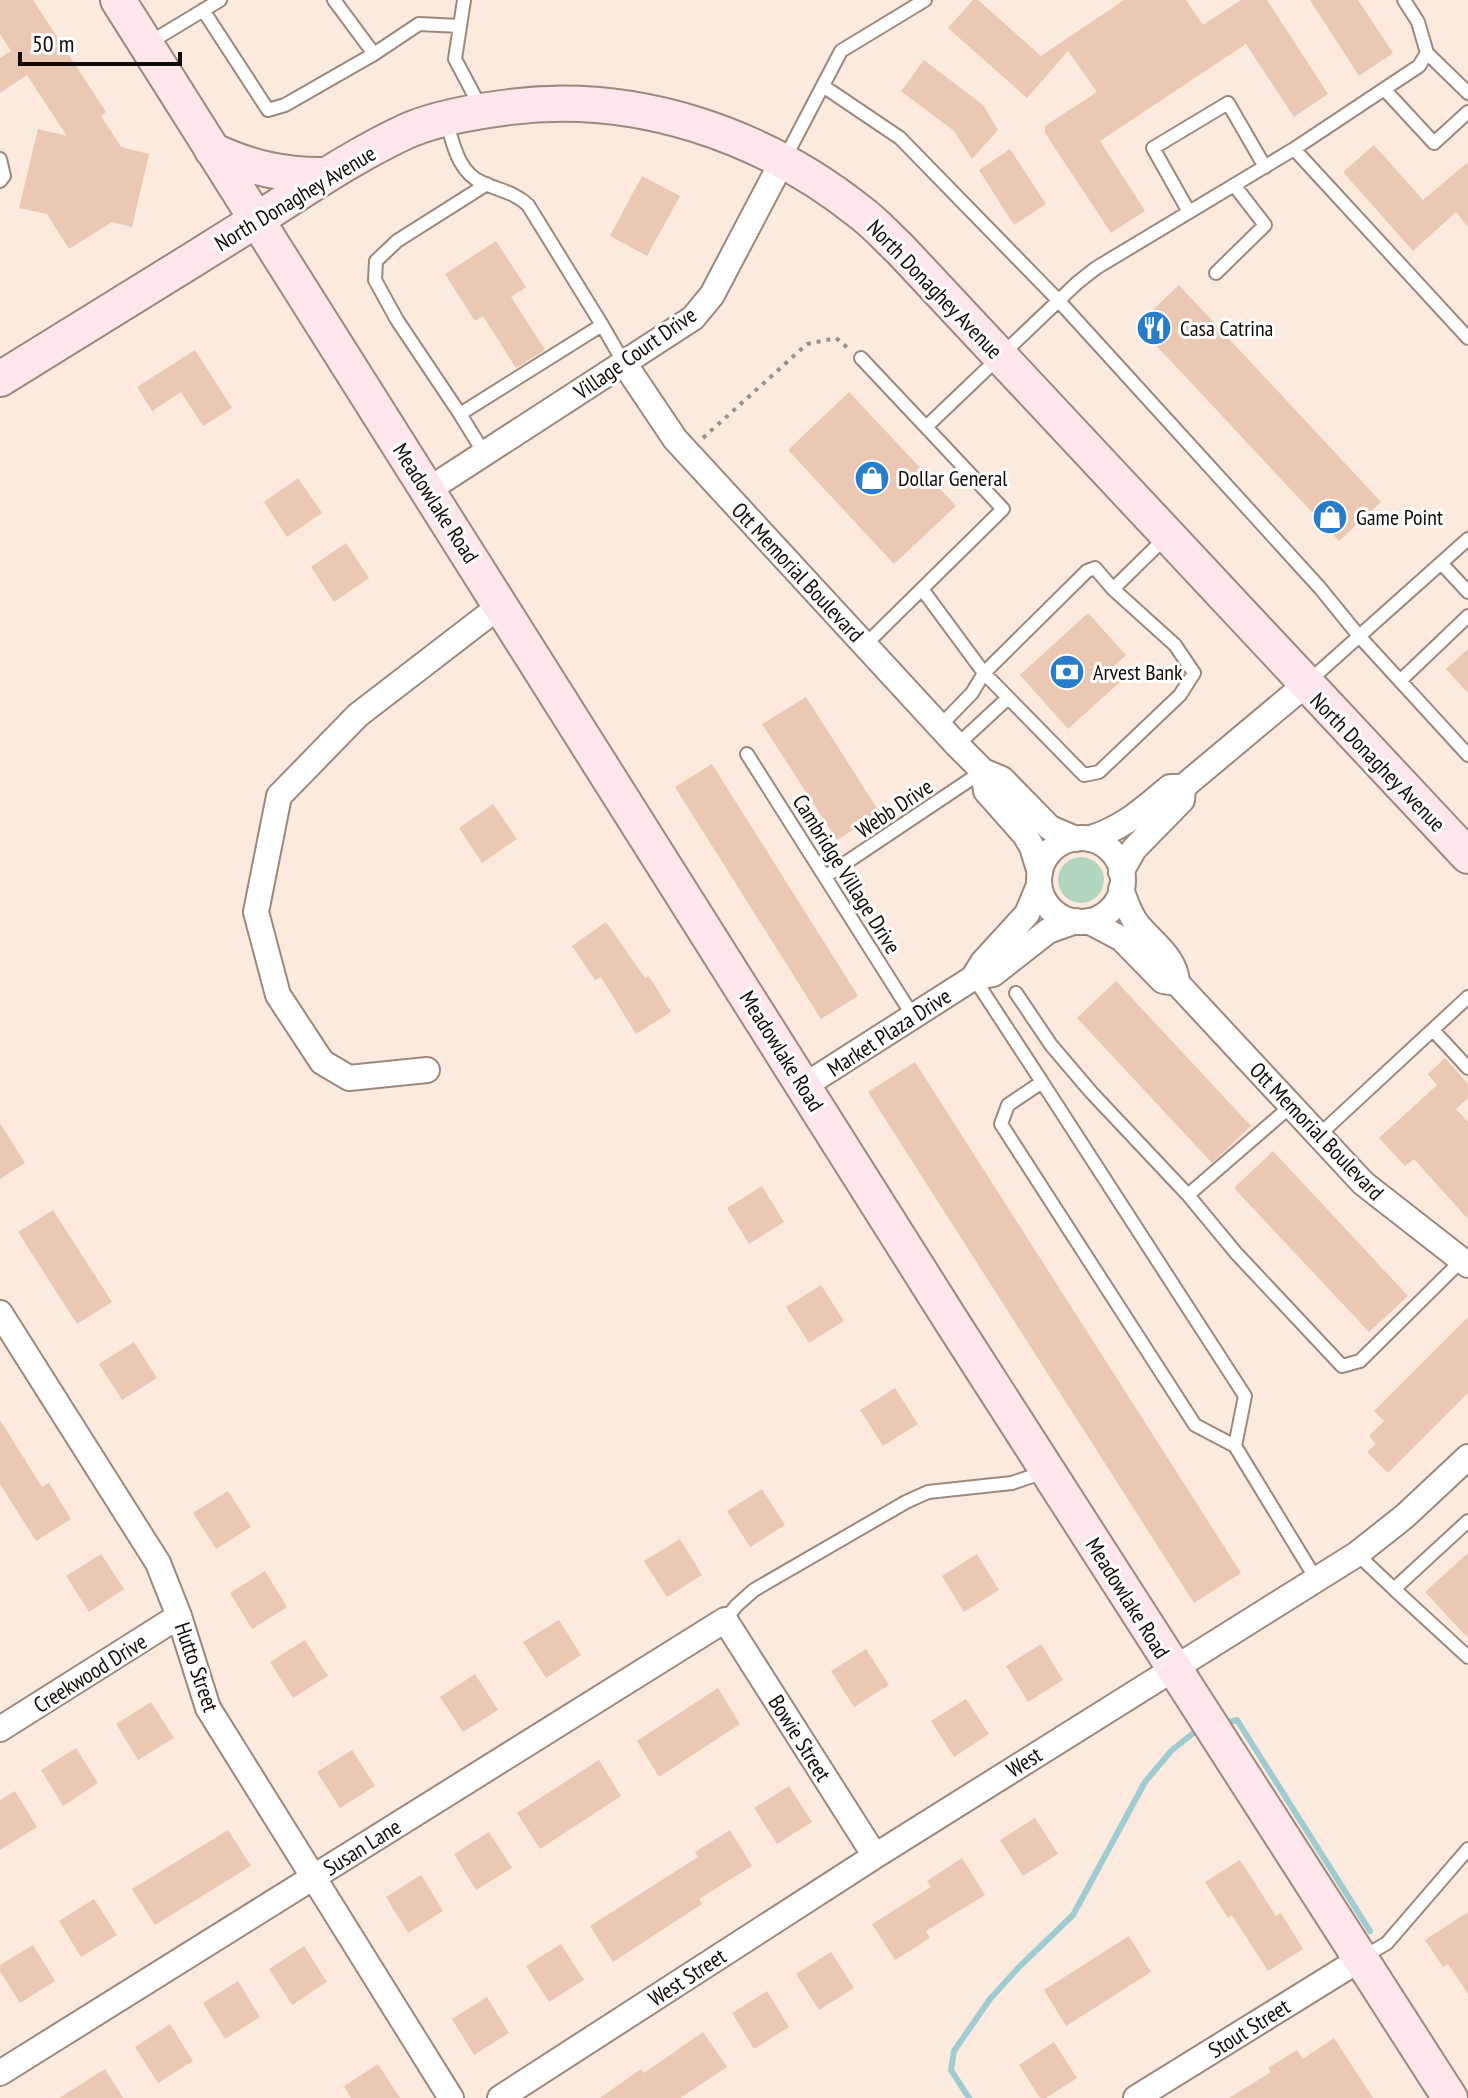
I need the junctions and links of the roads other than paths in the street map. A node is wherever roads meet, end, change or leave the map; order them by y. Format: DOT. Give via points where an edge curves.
graph roads {
  1 [pos="118,0"];
  2 [pos="220,0"];
  3 [pos="334,0"];
  4 [pos="464,0"];
  5 [pos="925,0"];
  6 [pos="1404,0"];
  7 [pos="203,10"];
  8 [pos="460,26"];
  9 [pos="146,45"];
  10 [pos="1427,53"];
  11 [pos="374,54"];
  12 [pos="823,86"];
  13 [pos="1384,89"];
  14 [pos="1468,93"];
  15 [pos="482,110"];
  16 [pos="1468,112"];
  17 [pos="446,120"];
  18 [pos="1294,149"];
  19 [pos="212,150"];
  20 [pos="0,159"];
  21 [pos="783,160"];
  22 [pos="1265,167"];
  23 [pos="327,175"];
  24 [pos="0,181"];
  25 [pos="487,184"];
  26 [pos="1234,185"];
  27 [pos="1189,212"];
  28 [pos="256,220"];
  29 [pos="1216,273"];
  30 [pos="1058,300"];
  31 [pos="602,325"];
  32 [pos="1468,338"];
  33 [pos="1000,357"];
  34 [pos="861,358"];
  35 [pos="624,363"];
  36 [pos="0,379"];
  37 [pos="460,414"];
  38 [pos="926,427"];
  39 [pos="484,453"];
  40 [pos="428,490"];
  41 [pos="1167,536"];
  42 [pos="1468,539"];
  43 [pos="1441,563"];
  44 [pos="922,589"];
  45 [pos="1113,589"];
  46 [pos="1468,592"];
  47 [pos="501,605"];
  48 [pos="1468,616"];
  49 [pos="1359,636"];
  50 [pos="865,645"];
  51 [pos="984,673"];
  52 [pos="1400,681"];
  53 [pos="1305,685"];
  54 [pos="1008,698"];
  55 [pos="940,726"];
  56 [pos="957,745"];
  57 [pos="747,754"];
  58 [pos="1468,755"];
  59 [pos="983,771"];
  60 [pos="1183,787"];
  61 [pos="1082,839"];
  62 [pos="1468,856"];
  63 [pos="826,876"];
  64 [pos="1040,879"];
  65 [pos="1121,880"];
  66 [pos="1082,921"];
  67 [pos="973,978"];
  68 [pos="1177,983"];
  69 [pos="1016,993"];
  70 [pos="1467,999"];
  71 [pos="913,1016"];
  72 [pos="1433,1030"];
  73 [pos="1468,1068"];
  74 [pos="427,1070"];
  75 [pos="1042,1082"];
  76 [pos="804,1086"];
  77 [pos="1291,1106"];
  78 [pos="1318,1136"];
  79 [pos="1188,1195"];
  80 [pos="1465,1263"];
  81 [pos="0,1313"];
  82 [pos="1235,1446"];
  83 [pos="1465,1466"];
  84 [pos="1047,1471"];
  85 [pos="1468,1521"];
  86 [pos="1357,1554"];
  87 [pos="1316,1579"];
  88 [pos="1394,1589"];
  89 [pos="179,1616"];
  90 [pos="725,1620"];
  91 [pos="1468,1657"];
  92 [pos="1173,1669"];
  93 [pos="0,1729"];
  94 [pos="1468,1849"];
  95 [pos="875,1856"];
  96 [pos="313,1878"];
  97 [pos="1362,1958"];
  98 [pos="0,2073"];
  99 [pos="451,2098"];
  100 [pos="500,2098"];
  101 [pos="1136,2098"];
  102 [pos="1450,2098"];
  1 -- 9 [label="street, Meadowlake Road"];
  2 -- 7 [label="lane"];
  3 -- 11 [label="lane"];
  4 -- 8 [label="lane"];
  5 -- 12 [label="lane" via="841,51"];
  6 -- 10 [label="lane" via="1418,22"];
  7 -- 9 [label="lane"];
  7 -- 11 [label="lane" via="268,110"];
  8 -- 11 [label="lane" via="419,24"];
  8 -- 15 [label="lane" via="455,59"];
  9 -- 19 [label="street, Meadowlake Road"];
  10 -- 13 [label="lane" via="1419,66"];
  10 -- 14 [label="lane"];
  12 -- 21 [label="lane"];
  12 -- 30 [label="lane" via="900,138"];
  13 -- 16 [label="lane" via="1434,143"];
  13 -- 18 [label="lane"];
  15 -- 17 [label="street, North Donaghey Avenue"];
  15 -- 21 [label="street, North Donaghey Avenue" via="541,103 605,105 665,115 735,137"];
  17 -- 23 [label="street, North Donaghey Avenue" via="412,129"];
  17 -- 25 [label="lane" via="465,169"];
  18 -- 22 [label="lane"];
  18 -- 32 [label="lane"];
  19 -- 23 [label="street" via="266,171"];
  19 -- 28 [label="street, Meadowlake Road"];
  20 -- 24 [label="lane"];
  21 -- 33 [label="street, North Donaghey Avenue" via="862,213"];
  21 -- 35 [label="street, Village Court Drive" via="712,295 693,318"];
  22 -- 26 [label="lane"];
  22 -- 27 [label="lane" via="1228,103 1153,148"];
  23 -- 28 [label="street, North Donaghey Avenue"];
  25 -- 31 [label="lane" via="528,205"];
  25 -- 37 [label="lane" via="397,241 376,261 375,280"];
  26 -- 27 [label="lane"];
  26 -- 29 [label="lane" via="1265,225"];
  27 -- 30 [label="lane" via="1096,268"];
  28 -- 36 [label="street, North Donaghey Avenue"];
  28 -- 40 [label="street, Meadowlake Road"];
  30 -- 33 [label="lane"];
  30 -- 49 [label="lane"];
  31 -- 35 [label="lane"];
  31 -- 37 [label="lane"];
  33 -- 38 [label="lane"];
  33 -- 41 [label="street, North Donaghey Avenue"];
  34 -- 38 [label="lane"];
  35 -- 39 [label="street, Village Court Drive"];
  35 -- 50 [label="street, Ott Memorial Boulevard" via="675,439"];
  37 -- 39 [label="lane"];
  38 -- 44 [label="lane" via="1003,509"];
  39 -- 40 [label="street, Village Court Drive"];
  40 -- 47 [label="street, Meadowlake Road"];
  41 -- 45 [label="lane"];
  41 -- 53 [label="street, North Donaghey Avenue"];
  42 -- 43 [label="lane"];
  43 -- 46 [label="lane"];
  43 -- 49 [label="lane"];
  44 -- 50 [label="lane"];
  44 -- 51 [label="lane"];
  45 -- 51 [label="lane" via="1095,568 1087,571"];
  45 -- 54 [label="lane" via="1175,645 1194,673 1180,695 1099,772 1084,775"];
  47 -- 74 [label="street" via="358,715 279,796 256,912 278,995 322,1062 349,1078"];
  47 -- 76 [label="street, Meadowlake Road"];
  48 -- 52 [label="lane"];
  49 -- 52 [label="lane"];
  49 -- 53 [label="lane"];
  50 -- 55 [label="street, Ott Memorial Boulevard"];
  51 -- 54 [label="lane"];
  51 -- 55 [label="lane"];
  52 -- 58 [label="lane"];
  53 -- 60 [label="street"];
  53 -- 62 [label="street, North Donaghey Avenue"];
  54 -- 56 [label="lane"];
  55 -- 56 [label="street, Ott Memorial Boulevard"];
  56 -- 59 [label="street, Ott Memorial Boulevard"];
  57 -- 63 [label="lane, Cambridge Village Drive"];
  59 -- 61 [label="street, Ott Memorial Boulevard" via="1002,779 1050,828"];
  59 -- 63 [label="lane, Webb Drive"];
  59 -- 64 [label="street, Ott Memorial Boulevard" via="986,791 1032,847"];
  60 -- 61 [label="street" via="1170,787 1115,831"];
  60 -- 65 [label="street" via="1182,800 1134,849"];
  61 -- 64 [label="street" via="1051,851"];
  61 -- 65 [label="street" via="1110,851"];
  63 -- 71 [label="lane, Cambridge Village Drive"];
  64 -- 66 [label="street" via="1051,909"];
  64 -- 67 [label="street, Market Plaza Drive" via="1027,914"];
  65 -- 66 [label="street" via="1110,910"];
  65 -- 68 [label="street, Ott Memorial Boulevard" via="1130,913 1176,968"];
  66 -- 67 [label="street, Market Plaza Drive" via="1048,931 993,974"];
  66 -- 68 [label="street, Ott Memorial Boulevard" via="1122,939 1163,981"];
  67 -- 71 [label="street, Market Plaza Drive"];
  67 -- 75 [label="lane"];
  68 -- 77 [label="street, Ott Memorial Boulevard"];
  69 -- 79 [label="lane" via="1051,1045"];
  70 -- 72 [label="lane"];
  71 -- 76 [label="street, Market Plaza Drive"];
  72 -- 73 [label="lane"];
  72 -- 78 [label="lane"];
  75 -- 82 [label="lane" via="1245,1396"];
  75 -- 82 [label="lane" via="1008,1105 1001,1124 1195,1425"];
  76 -- 84 [label="street, Meadowlake Road"];
  77 -- 78 [label="street, Ott Memorial Boulevard"];
  77 -- 79 [label="lane"];
  78 -- 80 [label="street, Ott Memorial Boulevard" via="1363,1183"];
  79 -- 80 [label="lane" via="1342,1366 1360,1361"];
  81 -- 89 [label="street, Hutto Street" via="158,1563"];
  82 -- 87 [label="lane"];
  83 -- 86 [label="street, West"];
  84 -- 90 [label="lane" via="1012,1483 928,1492 906,1502 754,1590"];
  84 -- 92 [label="street, Meadowlake Road"];
  85 -- 88 [label="lane"];
  86 -- 87 [label="street, West"];
  86 -- 88 [label="lane"];
  87 -- 92 [label="street, West"];
  88 -- 91 [label="lane"];
  89 -- 93 [label="street, Creekwood Drive"];
  89 -- 96 [label="street, Hutto Street" via="208,1708"];
  90 -- 95 [label="street, Bowie Street"];
  90 -- 96 [label="street, Susan Lane"];
  92 -- 95 [label="street, West"];
  92 -- 97 [label="street, Meadowlake Road"];
  94 -- 97 [label="lane" via="1387,1943"];
  95 -- 100 [label="street, West Street"];
  96 -- 98 [label="street, Susan Lane"];
  96 -- 99 [label="street, Hutto Street"];
  97 -- 101 [label="street, Stout Street"];
  97 -- 102 [label="street, Meadowlake Road"];
}
